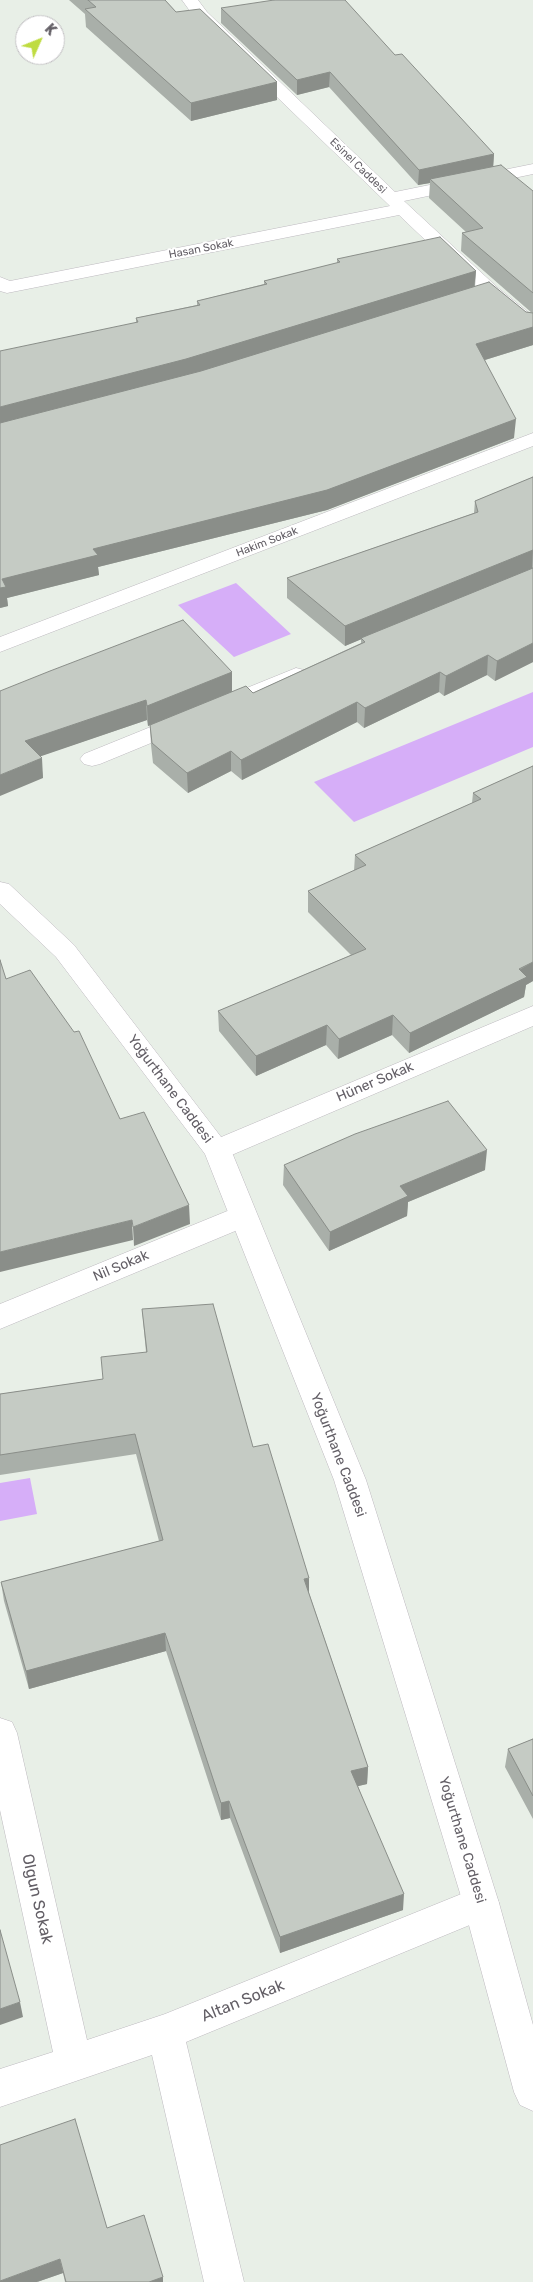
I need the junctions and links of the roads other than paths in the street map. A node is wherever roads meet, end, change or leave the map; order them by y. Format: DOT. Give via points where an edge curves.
graph roads {
  1 [pos="190,0"];
  2 [pos="220,11"];
  3 [pos="201,15"];
  4 [pos="533,169"];
  5 [pos="397,204"];
  6 [pos="0,283"];
  7 [pos="533,325"];
  8 [pos="533,438"];
  9 [pos="0,645"];
  10 [pos="312,668"];
  11 [pos="92,759"];
  12 [pos="0,890"];
  13 [pos="533,1015"];
  14 [pos="217,1150"];
  15 [pos="242,1216"];
  16 [pos="0,1317"];
  17 [pos="0,1733"];
  18 [pos="482,1903"];
  19 [pos="165,2032"];
  20 [pos="74,2064"];
  21 [pos="0,2088"];
  22 [pos="533,2092"];
  23 [pos="224,2282"];
  1 -- 3 [label="street, Esinel Caddesi"];
  2 -- 3 [label="street"];
  3 -- 5 [label="street, Esinel Caddesi"];
  4 -- 5 [label="street, Hasan Sokak"];
  5 -- 6 [label="street, Hasan Sokak" via="7,287"];
  5 -- 7 [label="street, Esinel Caddesi" via="482,294"];
  8 -- 9 [label="street, Hakim Sokak"];
  10 -- 11 [label="street"];
  12 -- 14 [label="street, Yoğurthane Caddesi" via="65,951"];
  13 -- 14 [label="street, Hüner Sokak"];
  14 -- 15 [label="street, Yoğurthane Caddesi"];
  15 -- 16 [label="street, Nil Sokak"];
  15 -- 18 [label="street, Yoğurthane Caddesi" via="350,1480"];
  17 -- 20 [label="street, Olgun Sokak"];
  18 -- 19 [label="street, Altan Sokak"];
  18 -- 22 [label="street, Yoğurthane Caddesi"];
  19 -- 20 [label="street, Altan Sokak"];
  19 -- 23 [label="street"];
  20 -- 21 [label="street, Altan Sokak"];
}
